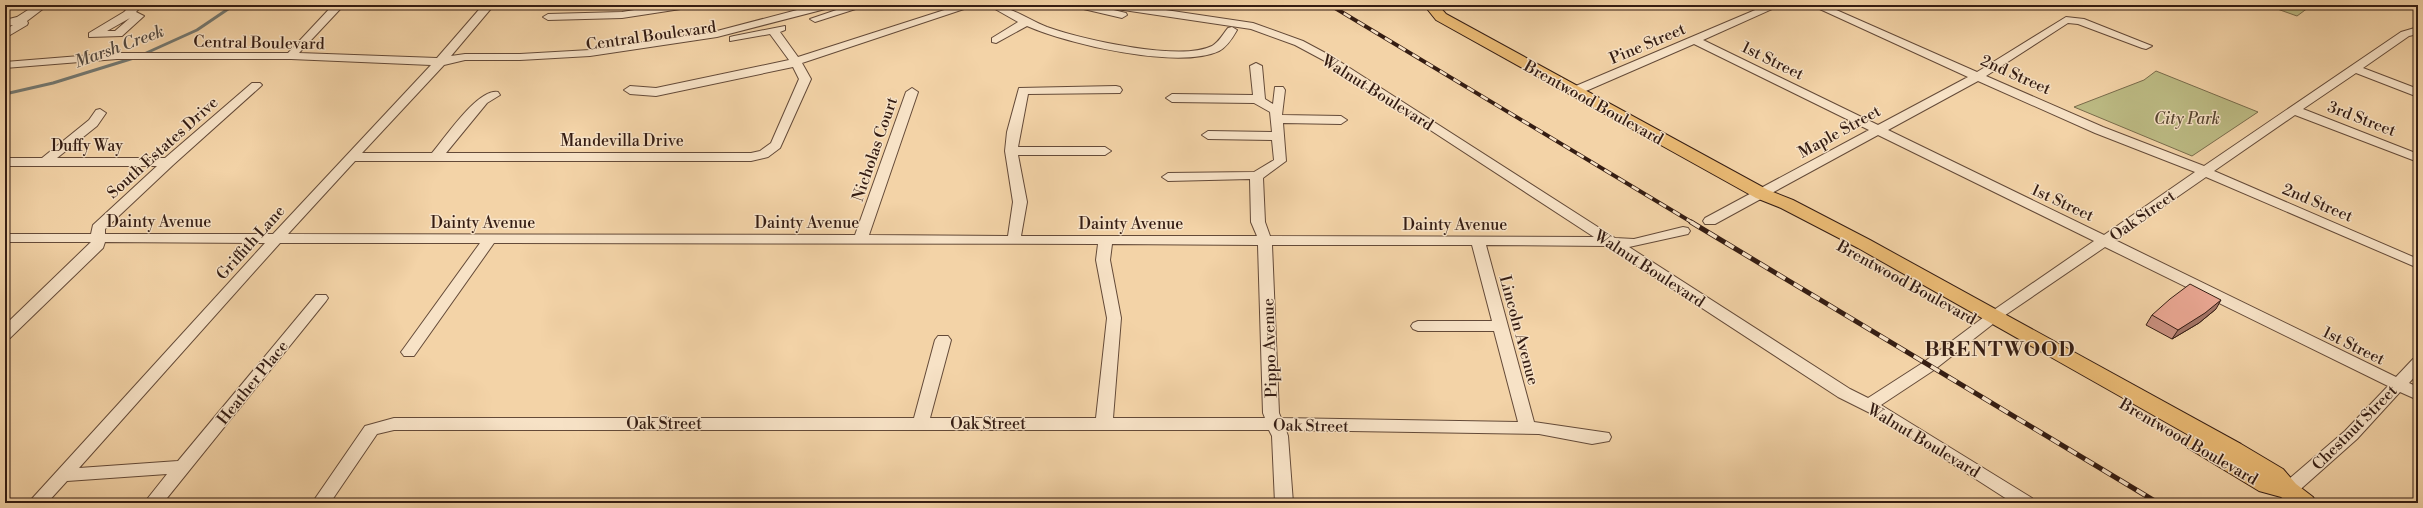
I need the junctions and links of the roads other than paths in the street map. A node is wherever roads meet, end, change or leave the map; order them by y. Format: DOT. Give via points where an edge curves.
graph roads {
  1 [pos="30,5"];
  2 [pos="43,5"];
  3 [pos="137,5"];
  4 [pos="339,5"];
  5 [pos="489,5"];
  6 [pos="686,5"];
  7 [pos="784,5"];
  8 [pos="829,5"];
  9 [pos="863,5"];
  10 [pos="970,5"];
  11 [pos="993,5"];
  12 [pos="1080,5"];
  13 [pos="1110,5"];
  14 [pos="1430,5"];
  15 [pos="1776,5"];
  16 [pos="1816,5"];
  17 [pos="1835,5"];
  18 [pos="5,6"];
  19 [pos="128,14"];
  20 [pos="794,15"];
  21 [pos="548,17"];
  22 [pos="1843,17"];
  23 [pos="20,20"];
  24 [pos="5,22"];
  25 [pos="1026,22"];
  26 [pos="1879,24"];
  27 [pos="773,30"];
  28 [pos="1232,30"];
  29 [pos="2418,30"];
  30 [pos="5,35"];
  31 [pos="1273,35"];
  32 [pos="996,40"];
  33 [pos="1694,40"];
  34 [pos="2146,46"];
  35 [pos="291,56"];
  36 [pos="440,62"];
  37 [pos="796,62"];
  38 [pos="5,65"];
  39 [pos="1256,66"];
  40 [pos="2354,69"];
  41 [pos="1982,74"];
  42 [pos="256,85"];
  43 [pos="630,90"];
  44 [pos="1116,90"];
  45 [pos="1278,90"];
  46 [pos="1575,91"];
  47 [pos="912,92"];
  48 [pos="2418,93"];
  49 [pos="494,95"];
  50 [pos="1172,98"];
  51 [pos="1258,99"];
  52 [pos="2294,110"];
  53 [pos="100,113"];
  54 [pos="1276,115"];
  55 [pos="1341,120"];
  56 [pos="1877,130"];
  57 [pos="1208,135"];
  58 [pos="1278,136"];
  59 [pos="1011,151"];
  60 [pos="1105,151"];
  61 [pos="352,157"];
  62 [pos="436,157"];
  63 [pos="2418,158"];
  64 [pos="46,161"];
  65 [pos="5,162"];
  66 [pos="168,162"];
  67 [pos="2204,171"];
  68 [pos="1168,177"];
  69 [pos="1256,177"];
  70 [pos="1762,194"];
  71 [pos="1710,221"];
  72 [pos="1683,231"];
  73 [pos="5,238"];
  74 [pos="98,238"];
  75 [pos="277,238"];
  76 [pos="490,239"];
  77 [pos="861,239"];
  78 [pos="1014,239"];
  79 [pos="1106,240"];
  80 [pos="1264,240"];
  81 [pos="2105,240"];
  82 [pos="1478,241"];
  83 [pos="1609,242"];
  84 [pos="2418,264"];
  85 [pos="321,298"];
  86 [pos="1988,320"];
  87 [pos="1418,326"];
  88 [pos="1500,326"];
  89 [pos="5,334"];
  90 [pos="943,340"];
  91 [pos="409,352"];
  92 [pos="2418,363"];
  93 [pos="2398,385"];
  94 [pos="2418,394"];
  95 [pos="1869,405"];
  96 [pos="921,423"];
  97 [pos="1104,424"];
  98 [pos="1275,424"];
  99 [pos="1526,427"];
  100 [pos="1603,437"];
  101 [pos="183,467"];
  102 [pos="63,475"];
  103 [pos="2296,497"];
  104 [pos="37,503"];
  105 [pos="153,503"];
  106 [pos="321,503"];
  107 [pos="1284,503"];
  108 [pos="2026,503"];
  1 -- 18 [label="street"];
  2 -- 23 [label="street"];
  3 -- 19 [label="street"];
  4 -- 35 [label="street" via="312,30"];
  5 -- 36 [label="street, Griffith Lane"];
  6 -- 21 [label="street" via="622,15"];
  7 -- 20 [label="street"];
  8 -- 20 [label="street, Central Boulevard"];
  9 -- 27 [label="street, Central Boulevard"];
  10 -- 37 [label="street"];
  11 -- 25 [label="street"];
  12 -- 28 [label="street, Walnut Boulevard" via="1124,16"];
  13 -- 31 [label="street, Walnut Boulevard" via="1253,26"];
  14 -- 46 [label="main road, Brentwood Boulevard" via="1441,17"];
  15 -- 33 [label="street, Pine Street"];
  16 -- 22 [label="street, 2nd Street"];
  17 -- 26 [label="street, 2nd Street"];
  20 -- 36 [label="street, Central Boulevard" via="717,34 654,45 590,53 465,57"];
  22 -- 26 [label="street" via="1871,25"];
  22 -- 41 [label="street, 2nd Street"];
  23 -- 24 [label="street"];
  23 -- 30 [label="street" via="23,23"];
  25 -- 28 [label="street" via="1103,45 1178,54 1215,48"];
  25 -- 32 [label="street"];
  26 -- 41 [label="street, 2nd Street"];
  27 -- 36 [label="street, Central Boulevard" via="696,47 635,56 562,63 456,67"];
  27 -- 37 [label="street, Mandevilla Drive"];
  28 -- 31 [label="street, Walnut Boulevard"];
  29 -- 40 [label="street, Oak Street" via="2404,34"];
  31 -- 83 [label="street, Walnut Boulevard" via="1299,43 1327,58"];
  33 -- 46 [label="street, Pine Street"];
  33 -- 56 [label="street, 1st Street"];
  34 -- 41 [label="street, Maple Street" via="2080,21 2066,20"];
  35 -- 36 [label="street, Central Boulevard"];
  35 -- 38 [label="street, Central Boulevard" via="117,56"];
  36 -- 61 [label="street, Griffith Lane"];
  37 -- 43 [label="street" via="656,92"];
  37 -- 62 [label="street, Mandevilla Drive" via="805,79 776,145 757,156"];
  39 -- 51 [label="street"];
  40 -- 48 [label="street"];
  40 -- 52 [label="street, Oak Street"];
  41 -- 56 [label="street, Maple Street"];
  41 -- 67 [label="street, 2nd Street" via="2099,130"];
  42 -- 66 [label="street, South Estates Drive"];
  44 -- 59 [label="street" via="1023,91"];
  45 -- 54 [label="street" via="1279,104"];
  46 -- 70 [label="main road, Brentwood Boulevard"];
  47 -- 77 [label="street, Nicholas Court"];
  49 -- 62 [label="street" via="483,100"];
  50 -- 51 [label="street"];
  51 -- 54 [label="street"];
  52 -- 63 [label="street, 3rd Street"];
  52 -- 67 [label="street, Oak Street"];
  53 -- 64 [label="street" via="92,123"];
  54 -- 55 [label="street"];
  54 -- 58 [label="street"];
  56 -- 70 [label="street, Maple Street"];
  56 -- 81 [label="street, 1st Street"];
  57 -- 58 [label="street"];
  58 -- 69 [label="street" via="1280,161"];
  59 -- 60 [label="street"];
  59 -- 78 [label="street" via="1020,202"];
  61 -- 62 [label="street, Mandevilla Drive"];
  61 -- 75 [label="street, Griffith Lane"];
  64 -- 65 [label="street, Duffy Way"];
  64 -- 66 [label="street, Duffy Way"];
  66 -- 74 [label="street, South Estates Drive" via="98,228"];
  67 -- 81 [label="street, Oak Street"];
  67 -- 84 [label="street, 2nd Street"];
  68 -- 69 [label="street"];
  69 -- 80 [label="street, Pippo Avenue" via="1258,222"];
  70 -- 71 [label="street, Maple Street"];
  70 -- 86 [label="main road, Brentwood Boulevard" via="1787,204 1864,244"];
  72 -- 83 [label="street" via="1634,243"];
  73 -- 74 [label="street, Dainty Avenue"];
  74 -- 75 [label="street, Dainty Avenue"];
  74 -- 89 [label="street, South Estates Drive" via="98,245"];
  75 -- 76 [label="street, Dainty Avenue"];
  75 -- 102 [label="street, Griffith Lane"];
  76 -- 77 [label="street, Dainty Avenue"];
  76 -- 91 [label="street"];
  77 -- 78 [label="street, Dainty Avenue"];
  78 -- 79 [label="street, Dainty Avenue"];
  79 -- 80 [label="street, Dainty Avenue"];
  79 -- 97 [label="street" via="1103,260 1114,318"];
  80 -- 82 [label="street, Dainty Avenue"];
  80 -- 98 [label="street, Pippo Avenue" via="1271,413"];
  81 -- 86 [label="street, Oak Street"];
  81 -- 93 [label="street, 1st Street"];
  82 -- 83 [label="street, Dainty Avenue"];
  82 -- 88 [label="street, Lincoln Avenue"];
  83 -- 95 [label="street, Walnut Boulevard" via="1844,393"];
  85 -- 101 [label="street, Heather Place"];
  86 -- 95 [label="street, Oak Street" via="1929,366"];
  86 -- 103 [label="main road, Brentwood Boulevard" via="2268,485"];
  87 -- 88 [label="street"];
  88 -- 99 [label="street, Lincoln Avenue"];
  90 -- 96 [label="street"];
  92 -- 93 [label="street, Chestnut Street"];
  93 -- 94 [label="street, 1st Street"];
  93 -- 103 [label="street, Chestnut Street"];
  95 -- 108 [label="street, Walnut Boulevard" via="1905,424"];
  96 -- 97 [label="street, Oak Street"];
  96 -- 106 [label="street, Oak Street" via="394,424 371,430"];
  97 -- 98 [label="street, Oak Street"];
  98 -- 99 [label="street, Oak Street"];
  98 -- 107 [label="street, Pippo Avenue" via="1280,436"];
  99 -- 100 [label="street, Oak Street" via="1592,438"];
  101 -- 102 [label="street"];
  101 -- 105 [label="street, Heather Place"];
  102 -- 104 [label="street, Griffith Lane"];
}
